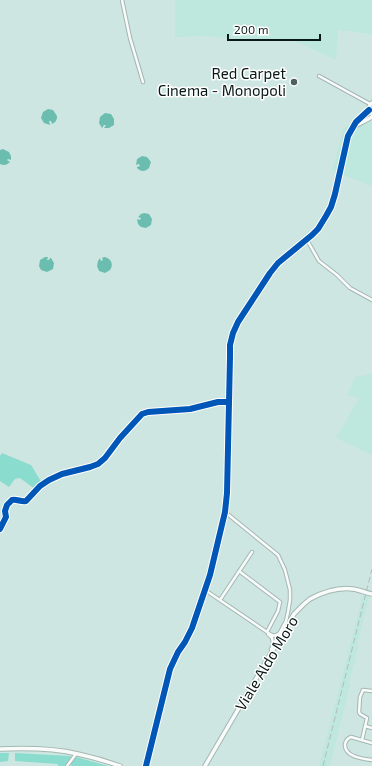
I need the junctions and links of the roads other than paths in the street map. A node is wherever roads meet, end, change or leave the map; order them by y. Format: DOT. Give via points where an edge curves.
graph roads {
  1 [pos="122,0"];
  2 [pos="318,76"];
  3 [pos="143,82"];
  4 [pos="371,104"];
  5 [pos="369,110"];
  6 [pos="372,116"];
  7 [pos="352,130"];
  8 [pos="307,240"];
  9 [pos="372,300"];
  10 [pos="229,402"];
  11 [pos="225,512"];
  12 [pos="0,529"];
  13 [pos="252,552"];
  14 [pos="239,571"];
  15 [pos="205,590"];
  16 [pos="372,594"];
  17 [pos="220,600"];
  18 [pos="267,632"];
  19 [pos="279,634"];
  20 [pos="273,644"];
  21 [pos="272,652"];
  22 [pos="372,691"];
  23 [pos="365,726"];
  24 [pos="372,728"];
  25 [pos="362,740"];
  26 [pos="372,743"];
  27 [pos="0,749"];
  28 [pos="77,753"];
  29 [pos="372,760"];
  30 [pos="67,766"];
  31 [pos="120,766"];
  32 [pos="146,766"];
  33 [pos="205,766"];
  1 -- 3 [label="street"];
  2 -- 4 [label="street"];
  4 -- 5 [label="street"];
  5 -- 6 [label="street"];
  5 -- 7 [label="street" via="356,122"];
  6 -- 7 [label="street"];
  7 -- 8 [label="street" via="348,136 331,207 318,229"];
  8 -- 9 [label="street" via="319,261 350,288"];
  8 -- 10 [label="street" via="278,263 238,322 230,345"];
  10 -- 11 [label="street"];
  10 -- 12 [label="street" via="218,402 190,410 142,414 98,464 49,480 26,501 12,500 7,505 6,517"];
  11 -- 15 [label="street"];
  11 -- 19 [label="street" via="278,555 285,570 290,600 286,621"];
  13 -- 14 [label="street"];
  14 -- 17 [label="street"];
  14 -- 18 [label="street" via="280,602"];
  15 -- 17 [label="street"];
  15 -- 32 [label="street" via="192,628 170,669"];
  16 -- 21 [label="street, Viale Aldo Moro, bridge" via="354,589 340,589 310,599 294,614"];
  17 -- 18 [label="street"];
  18 -- 19 [label="street" via="273,636"];
  18 -- 20 [label="street"];
  19 -- 20 [label="street"];
  20 -- 21 [label="street"];
  21 -- 33 [label="street, Viale Aldo Moro"];
  22 -- 23 [label="street" via="362,690 360,697 359,712 367,718"];
  23 -- 24 [label="street"];
  23 -- 25 [label="street"];
  25 -- 26 [label="street"];
  25 -- 29 [label="street" via="349,738 346,749 351,755"];
  27 -- 28 [label="street"];
  28 -- 30 [label="street"];
  28 -- 31 [label="street"];
}
